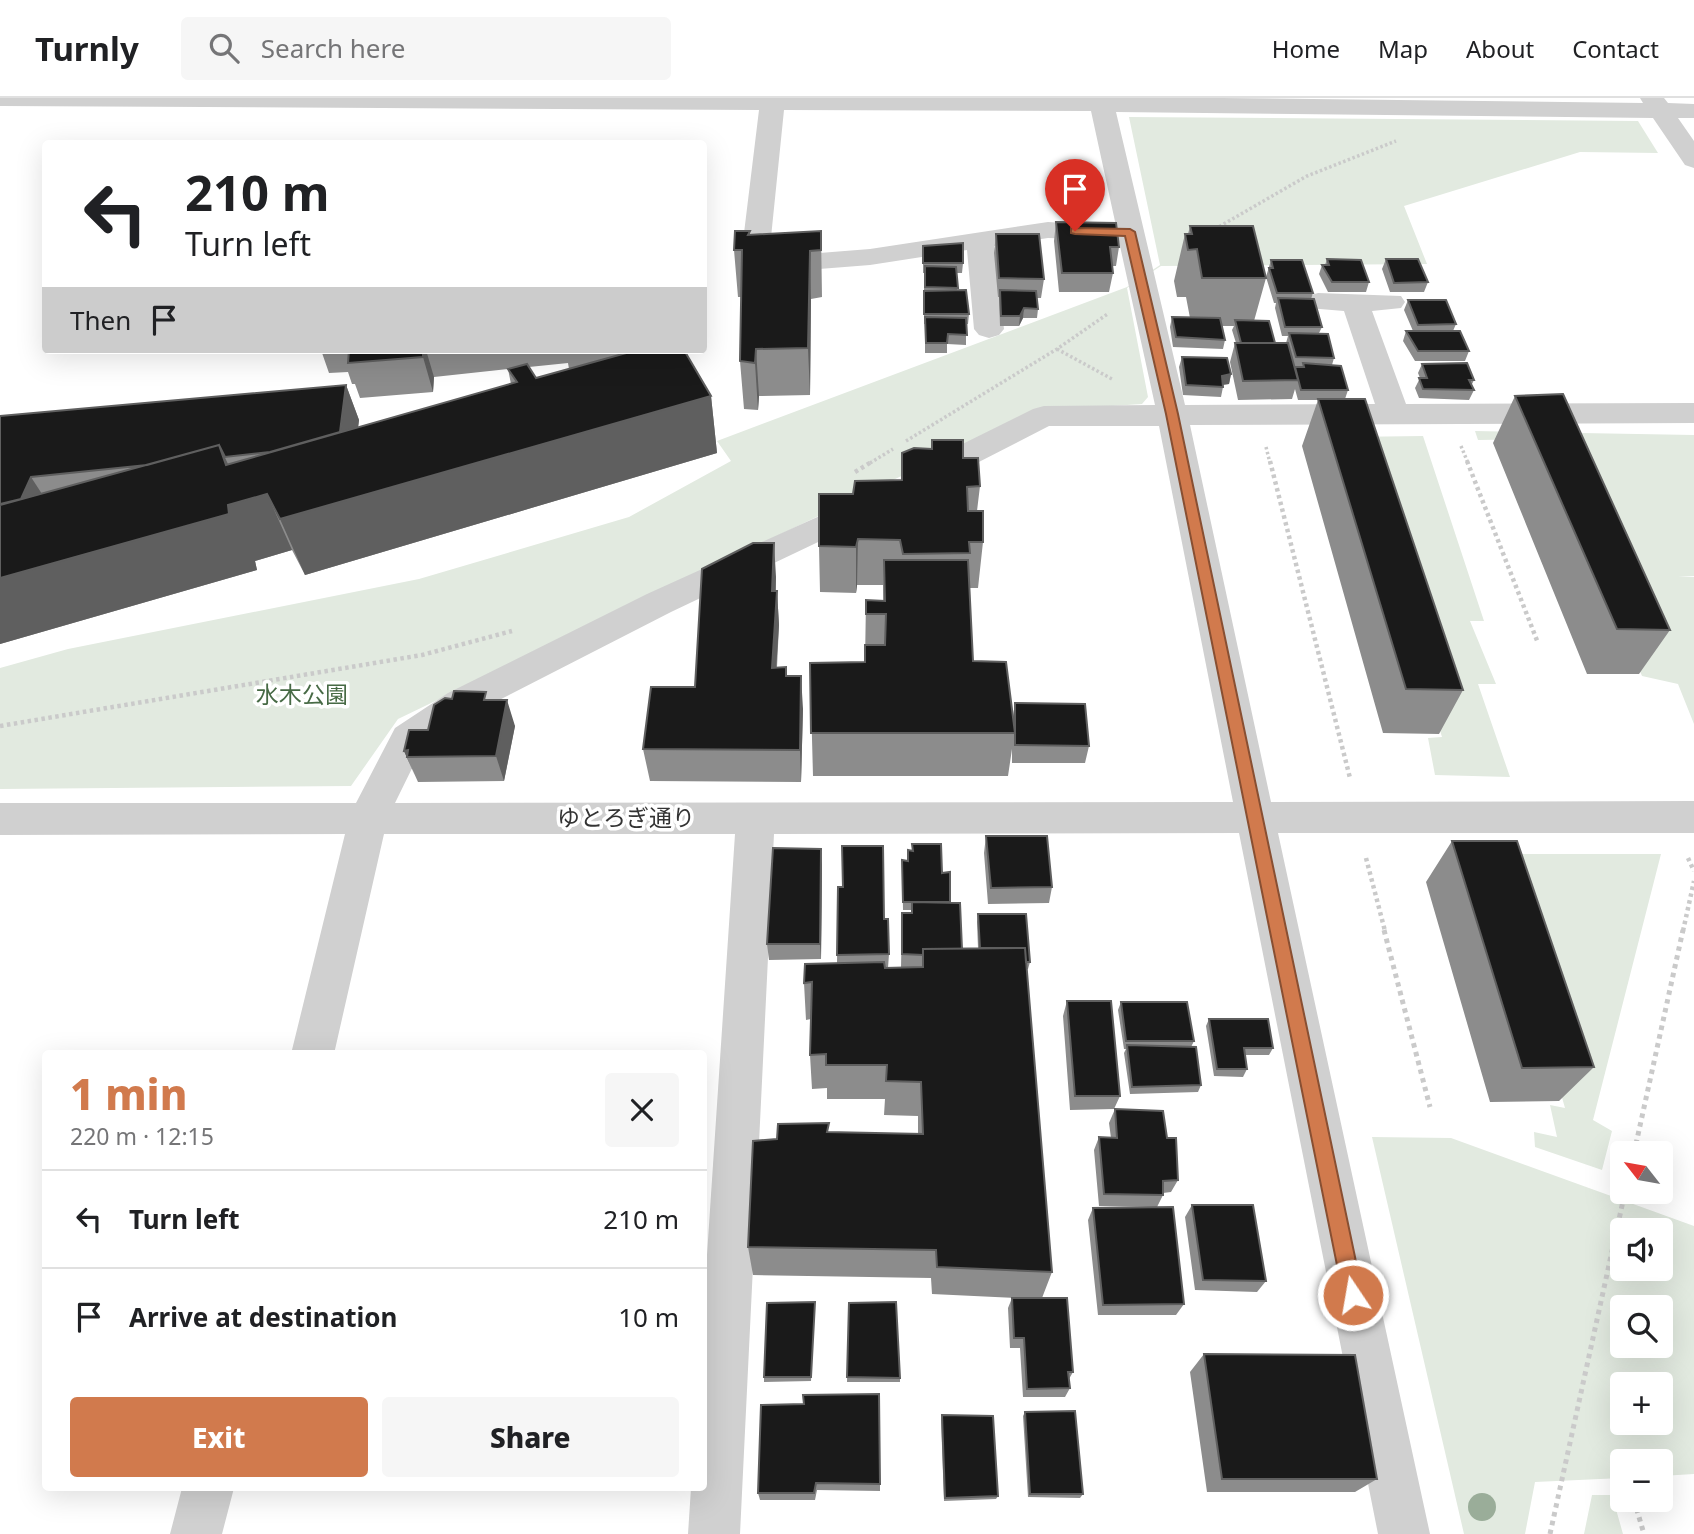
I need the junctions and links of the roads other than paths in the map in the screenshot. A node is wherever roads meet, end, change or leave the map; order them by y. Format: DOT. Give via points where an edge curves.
graph roads {
  1 [pos="0,99"];
  2 [pos="700,100"];
  3 [pos="896,101"];
  4 [pos="1034,101"];
  5 [pos="772,103"];
  6 [pos="1102,104"];
  7 [pos="1656,104"];
  8 [pos="1694,111"];
  9 [pos="1694,160"];
  10 [pos="1130,232"];
  11 [pos="980,240"];
  12 [pos="1318,302"];
  13 [pos="1355,302"];
  14 [pos="1391,302"];
  15 [pos="989,328"];
  16 [pos="1694,413"];
  17 [pos="1172,414"];
  18 [pos="1394,414"];
  19 [pos="1253,816"];
  20 [pos="1694,817"];
  21 [pos="368,818"];
  22 [pos="755,818"];
  23 [pos="0,819"];
  24 [pos="313,1050"];
  25 [pos="207,1491"];
  26 [pos="197,1534"];
  27 [pos="714,1534"];
  28 [pos="1404,1534"];
  1 -- 2 [label="street"];
  2 -- 5 [label="street"];
  3 -- 4 [label="street"];
  3 -- 5 [label="street"];
  4 -- 6 [label="street"];
  5 -- 11 [label="street" via="754,265 870,257"];
  6 -- 7 [label="street"];
  6 -- 10 [label="street"];
  7 -- 8 [label="street"];
  7 -- 9 [label="street"];
  10 -- 11 [label="street" via="1048,230"];
  10 -- 17 [label="street"];
  11 -- 15 [label="street"];
  12 -- 13 [label="street"];
  13 -- 14 [label="street"];
  13 -- 18 [label="street"];
  16 -- 18 [label="street"];
  17 -- 18 [label="street"];
  17 -- 19 [label="street"];
  17 -- 21 [label="street" via="1044,416 461,703 408,738"];
  19 -- 20 [label="street, ゆとろぎ通り"];
  19 -- 22 [label="street, ゆとろぎ通り"];
  19 -- 28 [label="street"];
  21 -- 22 [label="street, ゆとろぎ通り"];
  21 -- 23 [label="street, ゆとろぎ通り"];
  21 -- 24 [label="street"];
  22 -- 27 [label="street"];
  25 -- 26 [label="street"];
}
